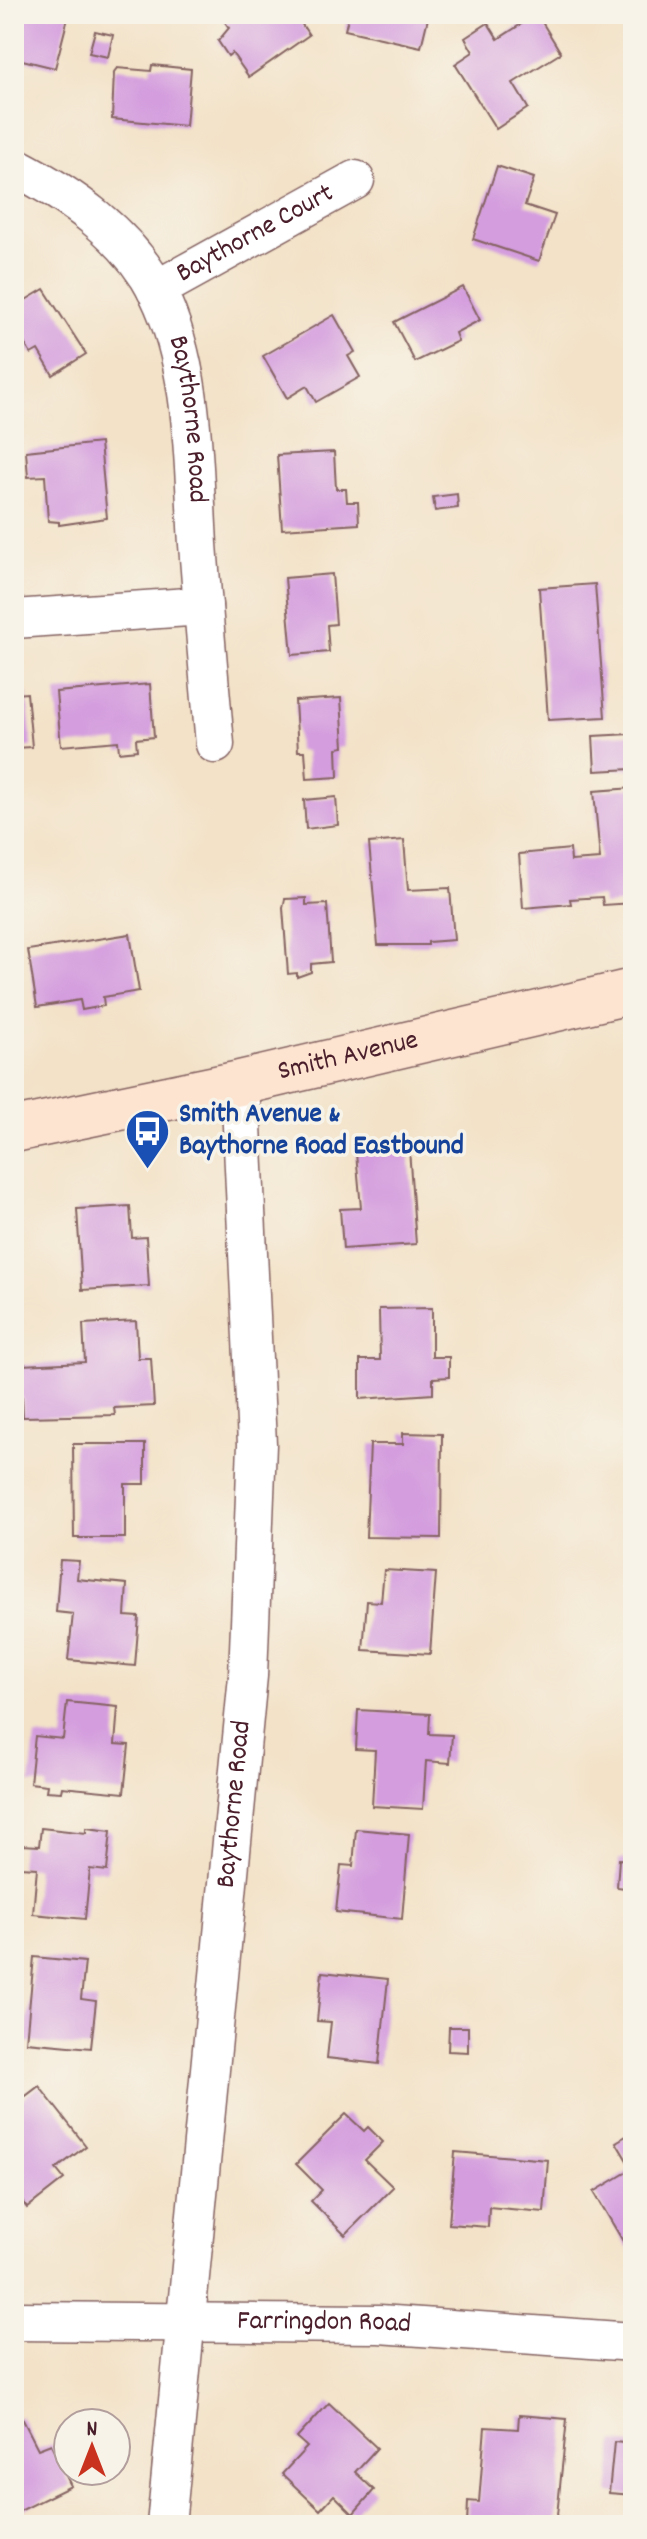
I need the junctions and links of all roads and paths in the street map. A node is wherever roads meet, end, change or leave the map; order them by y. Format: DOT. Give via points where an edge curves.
graph roads {
  1 [pos="14,166"];
  2 [pos="355,180"];
  3 [pos="156,290"];
  4 [pos="203,606"];
  5 [pos="14,619"];
  6 [pos="215,744"];
  7 [pos="633,991"];
  8 [pos="240,1083"];
  9 [pos="14,1130"];
  10 [pos="14,2321"];
  11 [pos="187,2322"];
  12 [pos="633,2342"];
  13 [pos="166,2525"];
  1 -- 3 [label="street, Baythorne Road" via="90,212"];
  2 -- 3 [label="street, Baythorne Court"];
  3 -- 4 [label="street, Baythorne Road" via="173,329 184,384"];
  4 -- 5 [label="street"];
  4 -- 6 [label="street, Baythorne Road"];
  7 -- 8 [label="main road, Smith Avenue"];
  8 -- 9 [label="main road, Smith Avenue"];
  8 -- 11 [label="street, Baythorne Road" via="254,1326 256,1553"];
  10 -- 11 [label="street, Farringdon Road"];
  11 -- 12 [label="street, Farringdon Road" via="379,2324"];
  11 -- 13 [label="street, Baythorne Road"];
}
